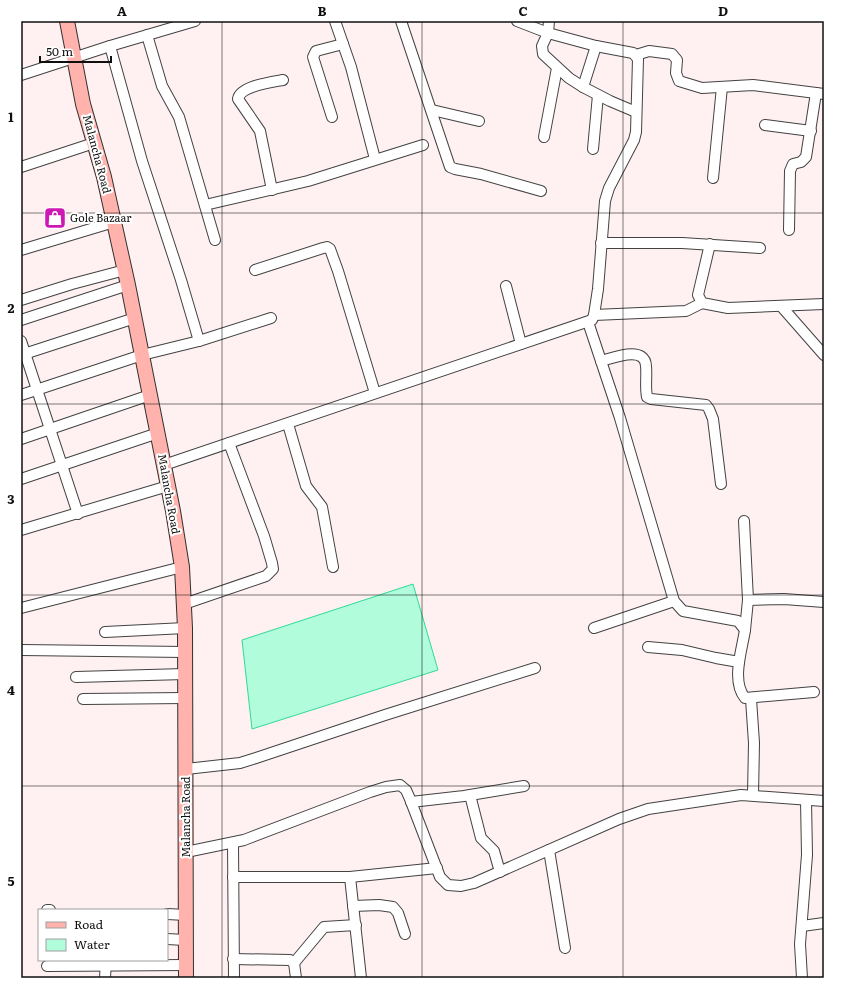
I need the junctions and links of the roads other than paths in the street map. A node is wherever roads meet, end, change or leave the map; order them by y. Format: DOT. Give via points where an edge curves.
graph roads {
  1 [pos="67,21"];
  2 [pos="195,21"];
  3 [pos="335,21"];
  4 [pos="401,21"];
  5 [pos="517,21"];
  6 [pos="549,21"];
  7 [pos="181,23"];
  8 [pos="548,33"];
  9 [pos="147,35"];
  10 [pos="343,44"];
  11 [pos="110,46"];
  12 [pos="596,46"];
  13 [pos="636,55"];
  14 [pos="74,58"];
  15 [pos="557,68"];
  16 [pos="21,75"];
  17 [pos="283,80"];
  18 [pos="583,87"];
  19 [pos="722,87"];
  20 [pos="820,93"];
  21 [pos="598,95"];
  22 [pos="432,110"];
  23 [pos="636,112"];
  24 [pos="332,117"];
  25 [pos="479,121"];
  26 [pos="764,125"];
  27 [pos="811,131"];
  28 [pos="544,137"];
  29 [pos="94,143"];
  30 [pos="423,146"];
  31 [pos="593,149"];
  32 [pos="375,159"];
  33 [pos="21,167"];
  34 [pos="713,178"];
  35 [pos="272,190"];
  36 [pos="541,191"];
  37 [pos="205,206"];
  38 [pos="114,222"];
  39 [pos="790,230"];
  40 [pos="215,240"];
  41 [pos="601,243"];
  42 [pos="710,244"];
  43 [pos="760,248"];
  44 [pos="21,250"];
  45 [pos="125,270"];
  46 [pos="255,270"];
  47 [pos="128,285"];
  48 [pos="506,286"];
  49 [pos="21,300"];
  50 [pos="702,303"];
  51 [pos="824,304"];
  52 [pos="781,306"];
  53 [pos="135,318"];
  54 [pos="271,318"];
  55 [pos="591,318"];
  56 [pos="21,320"];
  57 [pos="21,341"];
  58 [pos="199,341"];
  59 [pos="521,344"];
  60 [pos="23,354"];
  61 [pos="142,355"];
  62 [pos="824,355"];
  63 [pos="601,361"];
  64 [pos="37,390"];
  65 [pos="375,393"];
  66 [pos="21,395"];
  67 [pos="150,395"];
  68 [pos="288,424"];
  69 [pos="50,429"];
  70 [pos="158,433"];
  71 [pos="21,439"];
  72 [pos="229,444"];
  73 [pos="62,465"];
  74 [pos="164,465"];
  75 [pos="21,479"];
  76 [pos="721,484"];
  77 [pos="168,486"];
  78 [pos="78,514"];
  79 [pos="744,521"];
  80 [pos="21,530"];
  81 [pos="182,567"];
  82 [pos="333,567"];
  83 [pos="748,600"];
  84 [pos="674,601"];
  85 [pos="824,602"];
  86 [pos="184,604"];
  87 [pos="21,608"];
  88 [pos="185,628"];
  89 [pos="594,628"];
  90 [pos="745,630"];
  91 [pos="105,632"];
  92 [pos="648,647"];
  93 [pos="21,650"];
  94 [pos="185,652"];
  95 [pos="739,662"];
  96 [pos="535,668"];
  97 [pos="185,674"];
  98 [pos="76,677"];
  99 [pos="814,692"];
  100 [pos="185,698"];
  101 [pos="751,698"];
  102 [pos="83,699"];
  103 [pos="186,769"];
  104 [pos="524,786"];
  105 [pos="470,795"];
  106 [pos="753,795"];
  107 [pos="806,800"];
  108 [pos="824,801"];
  109 [pos="411,802"];
  110 [pos="233,843"];
  111 [pos="550,850"];
  112 [pos="186,852"];
  113 [pos="436,868"];
  114 [pos="500,872"];
  115 [pos="233,877"];
  116 [pos="350,877"];
  117 [pos="353,906"];
  118 [pos="168,914"];
  119 [pos="186,915"];
  120 [pos="824,923"];
  121 [pos="356,925"];
  122 [pos="802,926"];
  123 [pos="405,934"];
  124 [pos="168,939"];
  125 [pos="185,940"];
  126 [pos="565,948"];
  127 [pos="233,959"];
  128 [pos="106,963"];
  129 [pos="294,963"];
  130 [pos="47,966"];
  131 [pos="186,972"];
  132 [pos="105,978"];
  133 [pos="234,978"];
  134 [pos="296,978"];
  135 [pos="361,978"];
  136 [pos="802,978"];
  1 -- 14 [label="main road, Malancha Road"];
  2 -- 7 [label="street"];
  3 -- 10 [label="street"];
  4 -- 22 [label="street"];
  5 -- 8 [label="street"];
  6 -- 8 [label="street"];
  7 -- 9 [label="street"];
  8 -- 12 [label="street"];
  8 -- 15 [label="street" via="541,51"];
  9 -- 11 [label="street"];
  9 -- 37 [label="street" via="162,86 179,117"];
  10 -- 24 [label="street" via="316,51 314,57"];
  10 -- 32 [label="street"];
  11 -- 14 [label="street"];
  11 -- 58 [label="street" via="142,161"];
  12 -- 13 [label="street" via="624,50"];
  12 -- 18 [label="street"];
  13 -- 19 [label="street" via="649,51 672,54 677,60 676,73 679,81 702,88"];
  13 -- 23 [label="street"];
  14 -- 16 [label="street"];
  14 -- 29 [label="main road, Malancha Road"];
  15 -- 18 [label="street"];
  15 -- 28 [label="street"];
  17 -- 35 [label="street" via="242,92 238,99 260,132"];
  18 -- 21 [label="street"];
  19 -- 20 [label="street" via="753,85"];
  19 -- 34 [label="street"];
  20 -- 27 [label="street"];
  21 -- 23 [label="street"];
  21 -- 31 [label="street"];
  22 -- 25 [label="street"];
  22 -- 36 [label="street" via="450,167"];
  23 -- 41 [label="street" via="634,140 605,201"];
  26 -- 27 [label="street"];
  27 -- 39 [label="street" via="804,160 791,167"];
  29 -- 33 [label="street"];
  29 -- 38 [label="main road, Malancha Road"];
  30 -- 32 [label="street"];
  32 -- 35 [label="street"];
  35 -- 37 [label="street"];
  37 -- 40 [label="street"];
  38 -- 44 [label="street"];
  38 -- 45 [label="main road, Malancha Road"];
  41 -- 42 [label="street"];
  41 -- 55 [label="street"];
  42 -- 43 [label="street"];
  42 -- 50 [label="street" via="698,295"];
  45 -- 47 [label="main road, Malancha Road"];
  45 -- 49 [label="street"];
  46 -- 65 [label="street" via="323,248 330,249"];
  47 -- 53 [label="main road, Malancha Road"];
  47 -- 56 [label="street"];
  48 -- 59 [label="street"];
  50 -- 52 [label="street" via="728,308"];
  50 -- 55 [label="street" via="686,311"];
  51 -- 52 [label="street"];
  52 -- 62 [label="street"];
  53 -- 60 [label="street"];
  53 -- 61 [label="main road, Malancha Road"];
  54 -- 58 [label="street"];
  55 -- 59 [label="street"];
  55 -- 63 [label="street"];
  57 -- 60 [label="street"];
  58 -- 61 [label="street"];
  59 -- 65 [label="street"];
  60 -- 64 [label="street"];
  61 -- 64 [label="street"];
  61 -- 67 [label="main road, Malancha Road"];
  63 -- 76 [label="street" via="627,354 641,355 645,358 646,364 647,397 706,405 713,419"];
  63 -- 84 [label="street"];
  64 -- 66 [label="street"];
  64 -- 69 [label="street"];
  65 -- 68 [label="street"];
  67 -- 69 [label="street"];
  67 -- 70 [label="main road, Malancha Road"];
  68 -- 72 [label="street"];
  68 -- 82 [label="street" via="306,486 322,506"];
  69 -- 71 [label="street"];
  69 -- 73 [label="street"];
  70 -- 73 [label="street"];
  70 -- 74 [label="main road, Malancha Road"];
  72 -- 74 [label="street"];
  72 -- 86 [label="street" via="264,536 273,569 266,576"];
  73 -- 75 [label="street"];
  73 -- 78 [label="street"];
  74 -- 77 [label="main road, Malancha Road"];
  77 -- 78 [label="street"];
  77 -- 81 [label="main road, Malancha Road"];
  78 -- 80 [label="street"];
  79 -- 83 [label="street"];
  81 -- 86 [label="main road, Malancha Road"];
  81 -- 87 [label="street"];
  83 -- 85 [label="street"];
  83 -- 90 [label="street"];
  84 -- 89 [label="street"];
  84 -- 90 [label="street" via="683,610 738,621"];
  86 -- 88 [label="main road, Malancha Road"];
  88 -- 91 [label="street"];
  88 -- 94 [label="main road, Malancha Road"];
  90 -- 95 [label="street"];
  92 -- 95 [label="street" via="682,650"];
  93 -- 94 [label="street"];
  94 -- 97 [label="main road, Malancha Road"];
  95 -- 101 [label="street" via="738,676 742,694 745,698"];
  96 -- 103 [label="street" via="240,763"];
  97 -- 98 [label="street"];
  97 -- 100 [label="main road, Malancha Road"];
  99 -- 101 [label="street"];
  100 -- 102 [label="street"];
  100 -- 103 [label="main road, Malancha Road"];
  101 -- 106 [label="street" via="754,743"];
  103 -- 112 [label="main road, Malancha Road"];
  104 -- 105 [label="street"];
  105 -- 109 [label="street"];
  105 -- 114 [label="street" via="481,838 494,851"];
  106 -- 107 [label="street"];
  106 -- 111 [label="street" via="652,809 619,819"];
  107 -- 108 [label="street"];
  107 -- 122 [label="street" via="807,855"];
  109 -- 110 [label="street" via="403,787 386,787"];
  109 -- 113 [label="street"];
  110 -- 112 [label="street"];
  110 -- 115 [label="street"];
  111 -- 114 [label="street"];
  111 -- 126 [label="street"];
  112 -- 119 [label="main road, Malancha Road"];
  113 -- 114 [label="street" via="444,882 453,886 466,885"];
  113 -- 116 [label="street"];
  115 -- 116 [label="street"];
  115 -- 127 [label="street"];
  116 -- 117 [label="street"];
  117 -- 121 [label="street"];
  117 -- 123 [label="street" via="393,907"];
  118 -- 119 [label="street"];
  119 -- 125 [label="main road, Malancha Road"];
  120 -- 122 [label="street"];
  121 -- 129 [label="street" via="324,927"];
  121 -- 135 [label="street"];
  122 -- 136 [label="street"];
  124 -- 125 [label="street"];
  125 -- 131 [label="main road, Malancha Road"];
  127 -- 129 [label="street" via="283,958"];
  127 -- 133 [label="street"];
  128 -- 130 [label="street"];
  128 -- 131 [label="street"];
  128 -- 132 [label="street"];
  129 -- 134 [label="street"];
}
